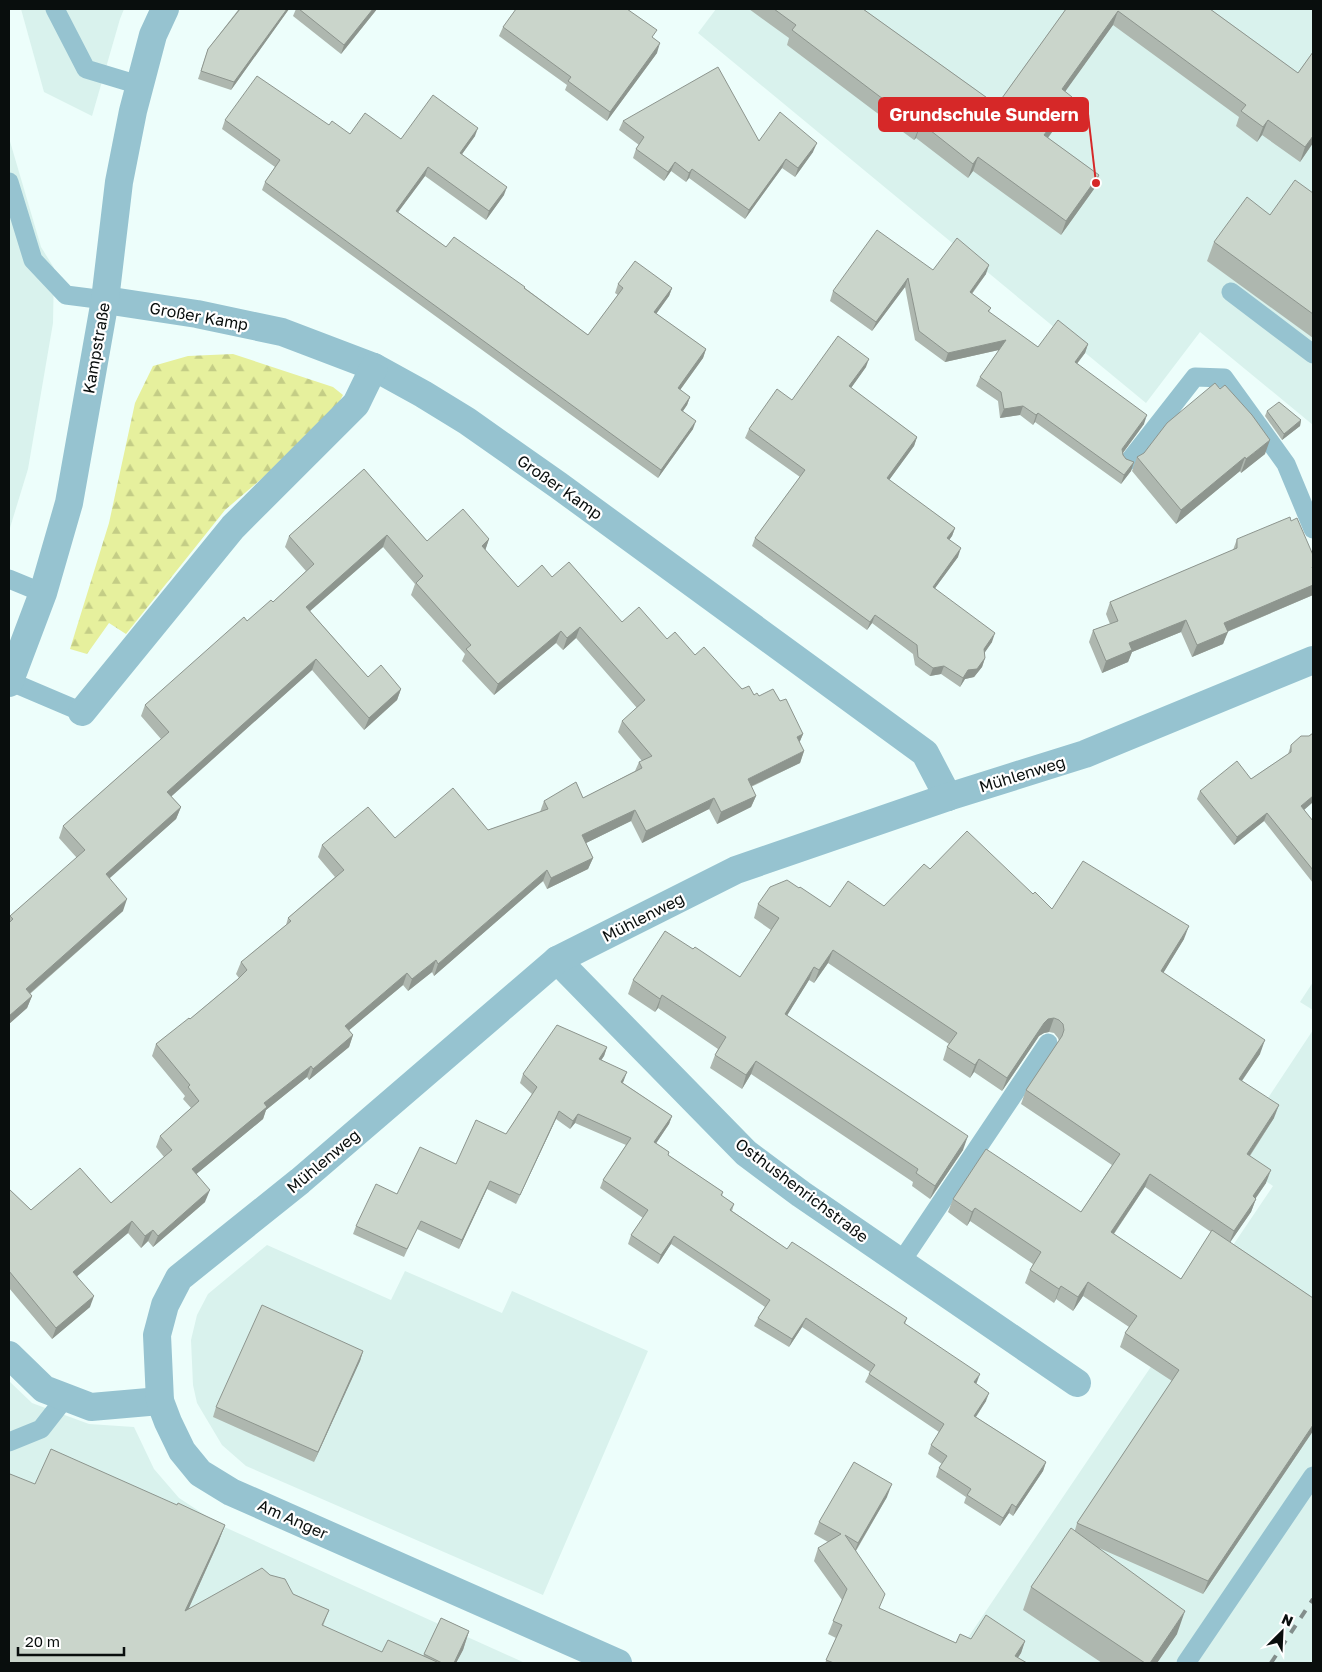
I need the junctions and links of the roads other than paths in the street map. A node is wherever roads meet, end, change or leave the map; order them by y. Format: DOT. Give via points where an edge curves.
graph roads {
  1 [pos="55,9"];
  2 [pos="165,9"];
  3 [pos="139,86"];
  4 [pos="9,182"];
  5 [pos="1231,292"];
  6 [pos="104,300"];
  7 [pos="1313,354"];
  8 [pos="374,367"];
  9 [pos="1130,460"];
  10 [pos="1313,529"];
  11 [pos="9,579"];
  12 [pos="43,593"];
  13 [pos="1313,660"];
  14 [pos="9,682"];
  15 [pos="82,712"];
  16 [pos="948,797"];
  17 [pos="557,960"];
  18 [pos="1048,1043"];
  19 [pos="901,1262"];
  20 [pos="9,1355"];
  21 [pos="1077,1383"];
  22 [pos="66,1397"];
  23 [pos="160,1401"];
  24 [pos="9,1442"];
  25 [pos="1313,1476"];
  26 [pos="618,1663"];
  27 [pos="1186,1663"];
  1 -- 3 [label="lane" via="86,69"];
  2 -- 3 [label="street, Kampstraße" via="153,35"];
  3 -- 6 [label="street, Kampstraße" via="119,182"];
  4 -- 6 [label="lane" via="33,260 66,295"];
  5 -- 7 [label="lane"];
  6 -- 8 [label="street, Großer Kamp" via="197,314 282,332"];
  6 -- 12 [label="street, Kampstraße" via="69,503"];
  8 -- 15 [label="street" via="356,404 233,527"];
  8 -- 16 [label="street, Großer Kamp" via="468,421 925,752"];
  9 -- 10 [label="lane" via="1195,377 1224,378 1286,464"];
  11 -- 12 [label="lane"];
  12 -- 14 [label="street, Kampstraße"];
  13 -- 16 [label="street, Mühlenweg" via="1085,754"];
  14 -- 15 [label="lane"];
  16 -- 17 [label="street, Mühlenweg" via="736,870"];
  17 -- 19 [label="street, Osthushenrichstraße" via="746,1153"];
  17 -- 23 [label="street, Mühlenweg" via="300,1181 179,1278 165,1305 157,1335"];
  18 -- 19 [label="lane"];
  19 -- 21 [label="street, Osthushenrichstraße"];
  20 -- 22 [label="street" via="44,1389"];
  22 -- 23 [label="street" via="91,1407"];
  22 -- 24 [label="lane" via="40,1429"];
  23 -- 26 [label="street, Am Anger" via="182,1451 200,1473 231,1492"];
  25 -- 27 [label="lane"];
}
